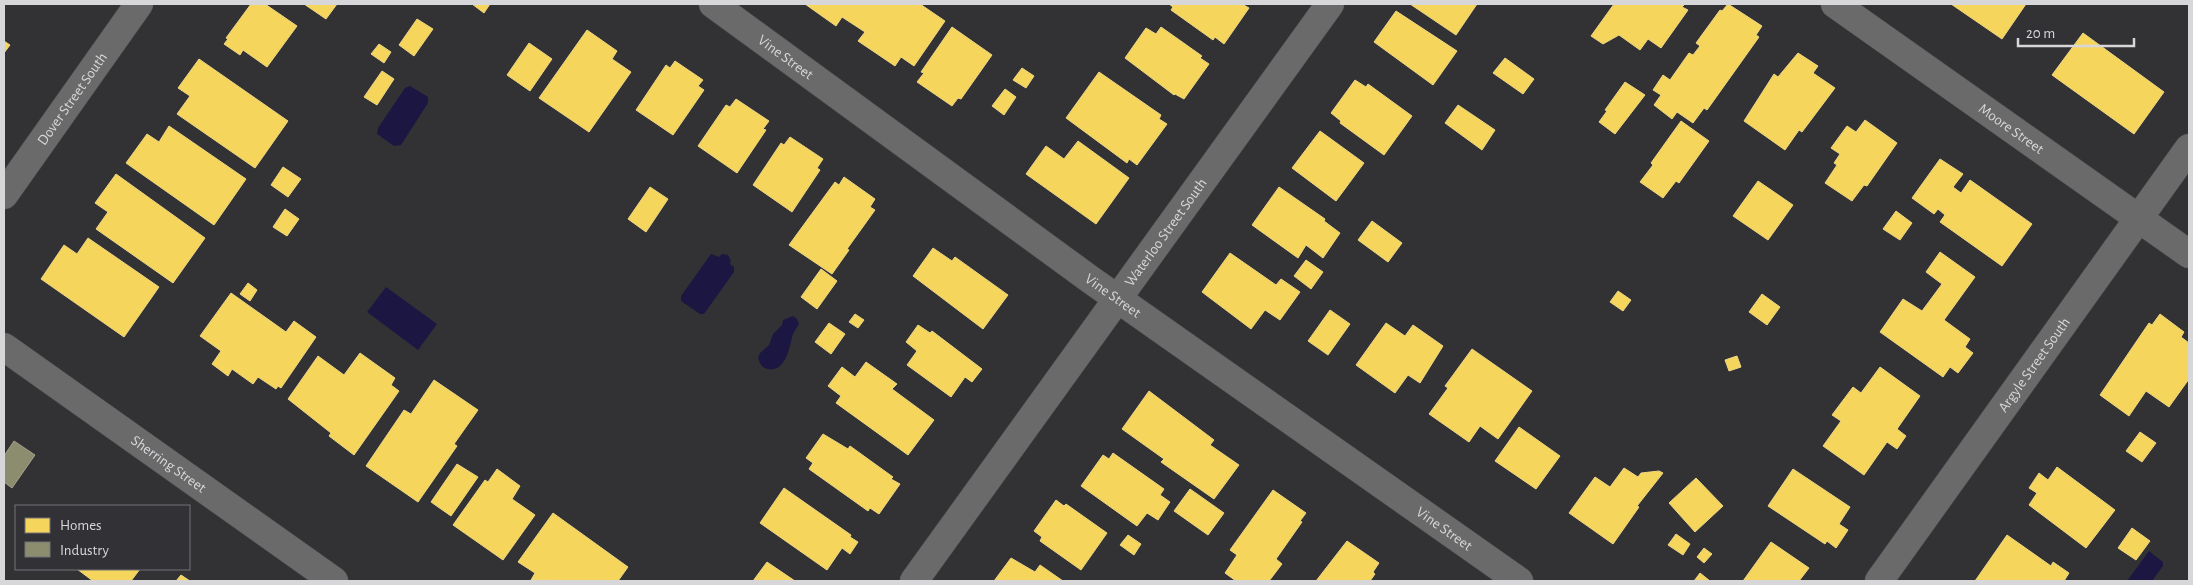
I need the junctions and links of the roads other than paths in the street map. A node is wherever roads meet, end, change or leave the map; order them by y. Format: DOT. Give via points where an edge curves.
graph roads {
  1 [pos="139,4"];
  2 [pos="713,4"];
  3 [pos="1330,4"];
  4 [pos="1835,4"];
  5 [pos="2189,148"];
  6 [pos="4,195"];
  7 [pos="2139,220"];
  8 [pos="2189,254"];
  9 [pos="1117,297"];
  10 [pos="4,347"];
  11 [pos="334,581"];
  12 [pos="914,581"];
  13 [pos="1519,581"];
  14 [pos="1879,581"];
  1 -- 6 [label="street, Dover Street South"];
  2 -- 9 [label="street, Vine Street"];
  3 -- 9 [label="street, Waterloo Street South"];
  4 -- 7 [label="street, Moore Street"];
  5 -- 7 [label="street, Argyle Street South"];
  7 -- 8 [label="street, Moore Street"];
  7 -- 14 [label="street, Argyle Street South"];
  9 -- 12 [label="street, Waterloo Street South"];
  9 -- 13 [label="street, Vine Street"];
  10 -- 11 [label="street, Sherring Street"];
}
